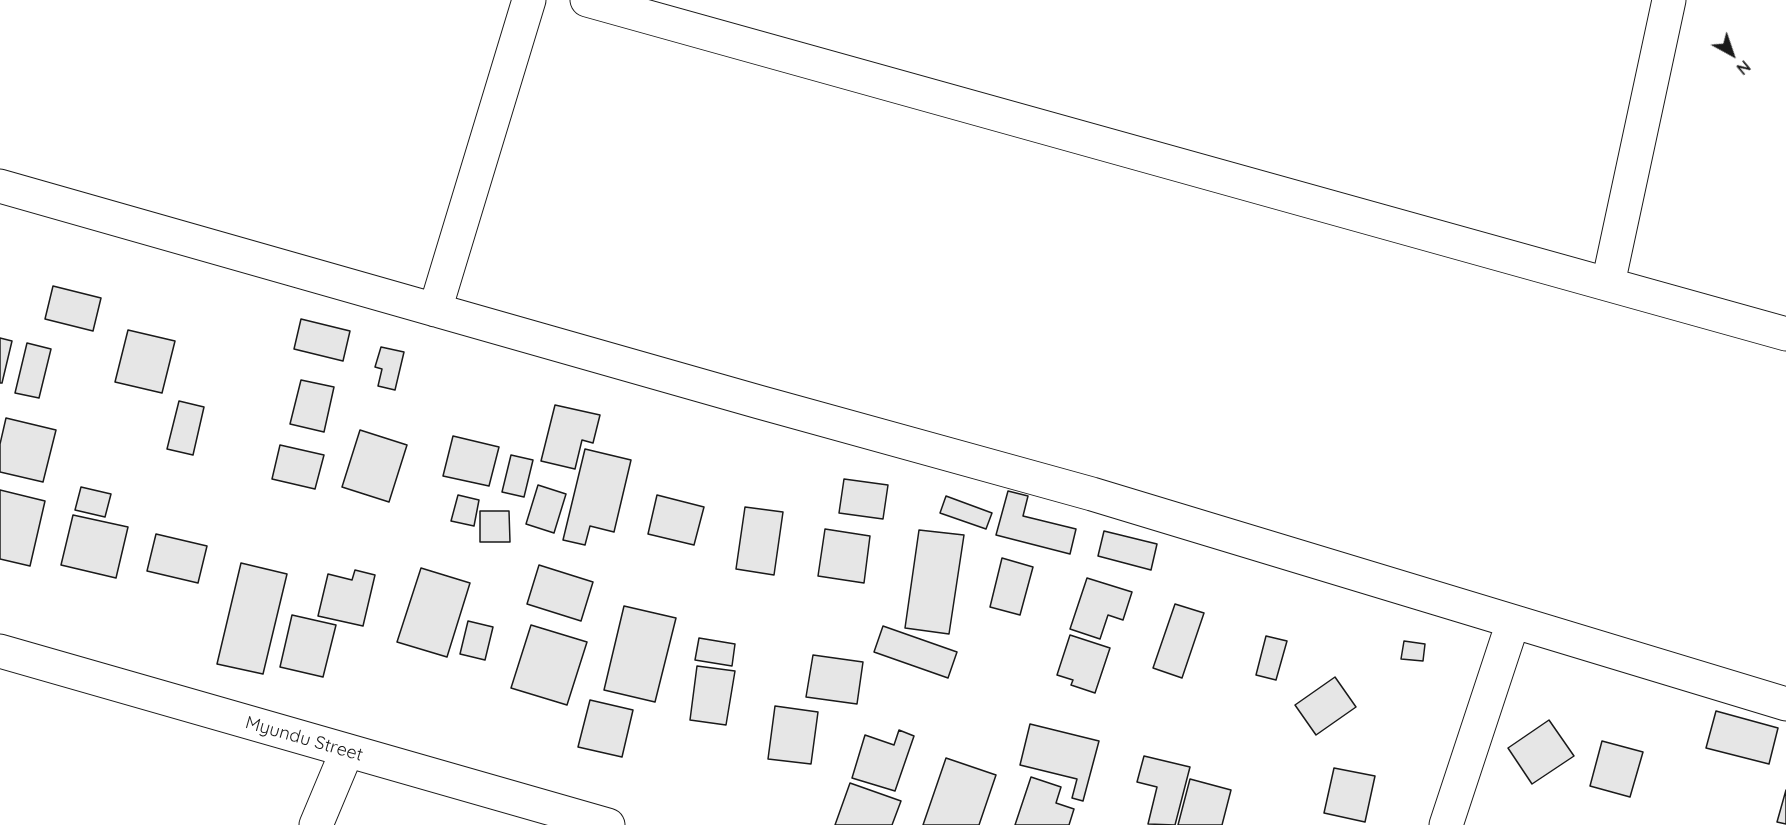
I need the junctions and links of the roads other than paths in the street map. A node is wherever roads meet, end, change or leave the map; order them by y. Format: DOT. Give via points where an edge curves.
graph roads {
  1 [pos="529,0"];
  2 [pos="587,0"];
  3 [pos="1669,0"];
  4 [pos="0,186"];
  5 [pos="1608,284"];
  6 [pos="435,310"];
  7 [pos="1786,334"];
  8 [pos="1513,622"];
  9 [pos="0,651"];
  10 [pos="1786,704"];
  11 [pos="346,751"];
  12 [pos="316,825"];
  13 [pos="608,825"];
  14 [pos="1446,825"];
  1 -- 6 [label="street"];
  2 -- 5 [label="street"];
  3 -- 5 [label="street"];
  4 -- 6 [label="street"];
  5 -- 7 [label="street"];
  6 -- 8 [label="street" via="1092,494"];
  8 -- 10 [label="street"];
  8 -- 14 [label="street"];
  9 -- 11 [label="street, Myundu Street"];
  11 -- 12 [label="street"];
  11 -- 13 [label="street, Myundu Street"];
}
